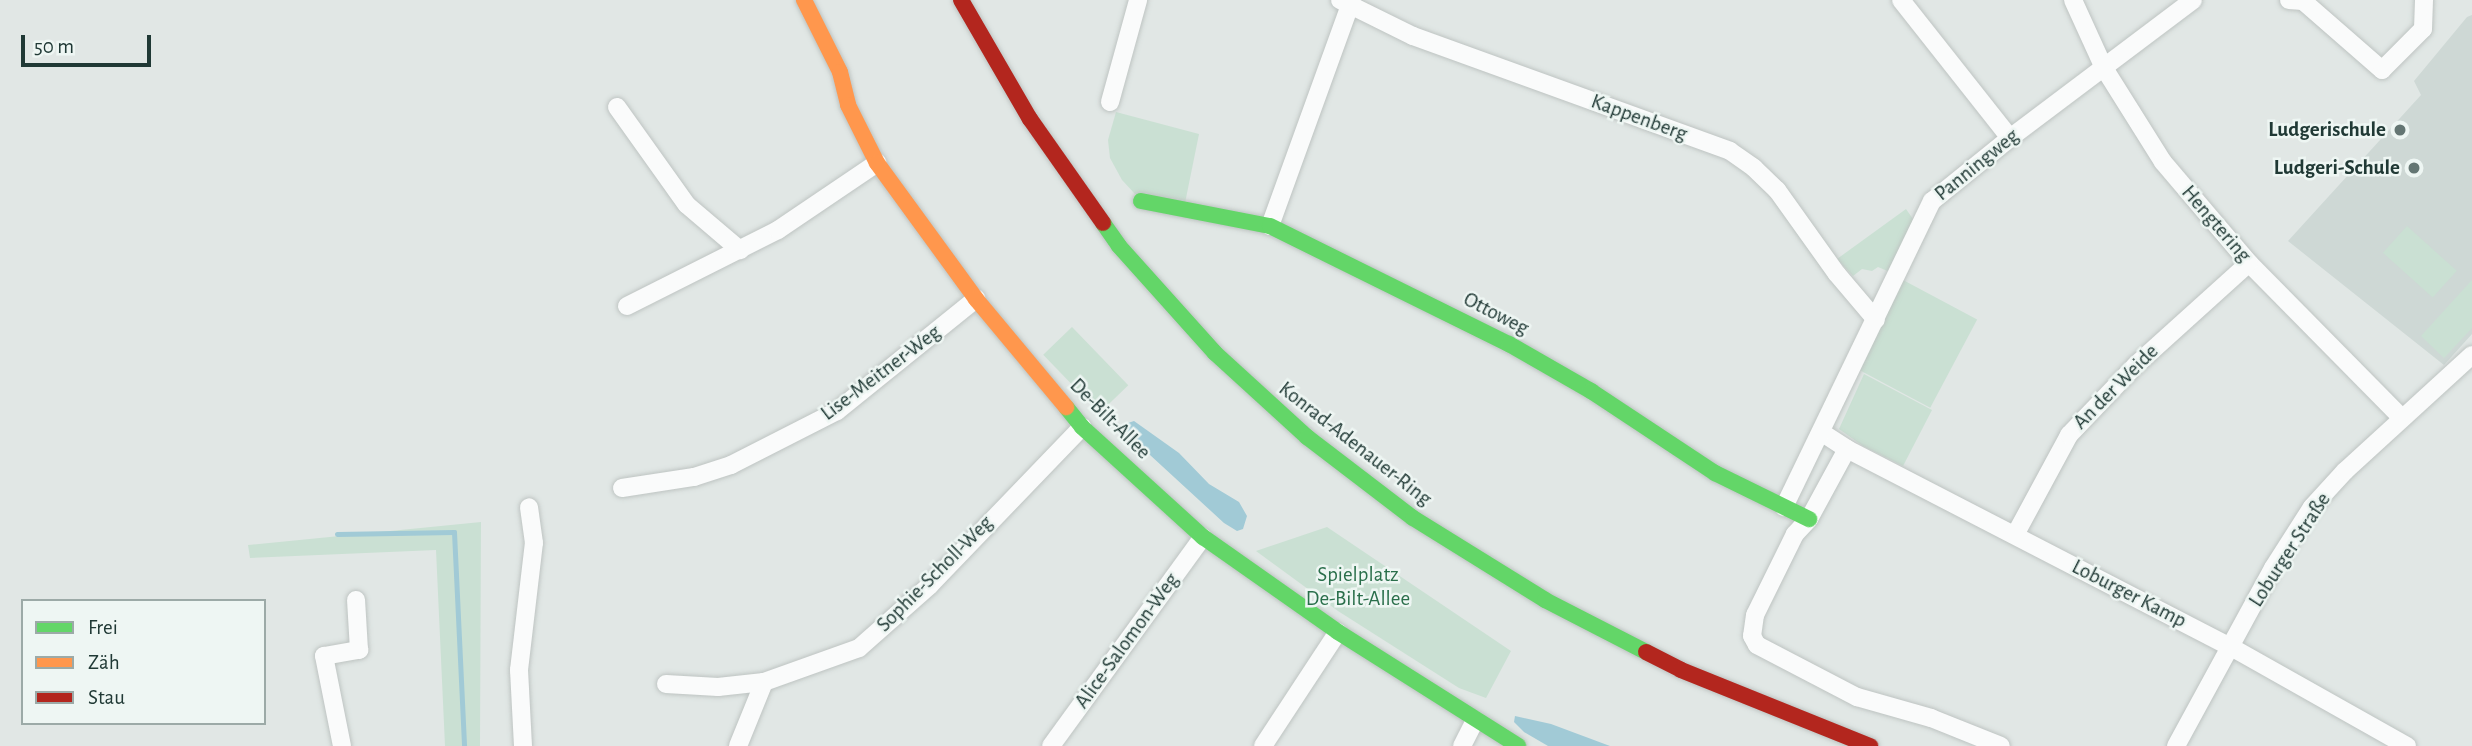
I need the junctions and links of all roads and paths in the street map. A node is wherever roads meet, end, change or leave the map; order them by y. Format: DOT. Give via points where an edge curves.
graph roads {
  1 [pos="804,0"];
  2 [pos="961,0"];
  3 [pos="1138,0"];
  4 [pos="1901,0"];
  5 [pos="2073,0"];
  6 [pos="2193,0"];
  7 [pos="2288,0"];
  8 [pos="2424,0"];
  9 [pos="1347,3"];
  10 [pos="2104,68"];
  11 [pos="1110,102"];
  12 [pos="617,107"];
  13 [pos="2010,138"];
  14 [pos="877,163"];
  15 [pos="1141,201"];
  16 [pos="1270,226"];
  17 [pos="740,250"];
  18 [pos="2249,263"];
  19 [pos="976,299"];
  20 [pos="627,306"];
  21 [pos="1876,320"];
  22 [pos="2472,355"];
  23 [pos="2402,418"];
  24 [pos="1082,427"];
  25 [pos="1821,432"];
  26 [pos="1847,449"];
  27 [pos="622,488"];
  28 [pos="529,507"];
  29 [pos="1784,507"];
  30 [pos="1809,519"];
  31 [pos="2015,535"];
  32 [pos="1203,537"];
  33 [pos="356,600"];
  34 [pos="1338,632"];
  35 [pos="2231,647"];
  36 [pos="764,682"];
  37 [pos="666,684"];
  38 [pos="1475,720"];
  39 [pos="341,746"];
  40 [pos="523,746"];
  41 [pos="738,746"];
  42 [pos="1051,746"];
  43 [pos="1263,746"];
  44 [pos="1462,746"];
  45 [pos="1518,746"];
  46 [pos="1870,746"];
  47 [pos="2001,746"];
  48 [pos="2176,746"];
  49 [pos="2407,746"];
  1 -- 14 [label="street, De-Bilt-Allee"];
  2 -- 46 [label="street, Konrad-Adenauer-Ring" via="1030,119 1119,246 1215,353 1307,437 1413,517 1545,600 1681,670"];
  3 -- 11 [label="street"];
  4 -- 13 [label="street"];
  5 -- 10 [label="street, Hengtering"];
  6 -- 10 [label="street, Panningweg"];
  7 -- 8 [label="street" via="2303,1 2382,70 2423,29"];
  9 -- 16 [label="street"];
  9 -- 21 [label="street, Kappenberg" via="1413,36 1730,151 1777,190 1836,274"];
  10 -- 13 [label="street, Panningweg"];
  10 -- 18 [label="street, Hengtering" via="2163,162"];
  12 -- 17 [label="street" via="687,205"];
  13 -- 21 [label="street, Panningweg" via="1932,201"];
  14 -- 17 [label="street"];
  14 -- 19 [label="street, De-Bilt-Allee"];
  15 -- 16 [label="street, Ottoweg"];
  16 -- 29 [label="street, Ottoweg" via="1510,344 1591,391 1715,474"];
  17 -- 20 [label="street"];
  18 -- 23 [label="street, Hengtering"];
  18 -- 31 [label="street, An der Weide" via="2136,365 2069,435"];
  19 -- 24 [label="street, De-Bilt-Allee"];
  19 -- 27 [label="street, Lise-Meitner-Weg" via="837,411 731,465 694,477"];
  21 -- 25 [label="street, Panningweg"];
  22 -- 23 [label="street, Loburger Straße"];
  23 -- 35 [label="street, Loburger Straße" via="2312,508"];
  24 -- 32 [label="street, De-Bilt-Allee"];
  24 -- 36 [label="street, Sophie-Scholl-Weg" via="929,586 859,648"];
  25 -- 26 [label="street"];
  25 -- 29 [label="street, Panningweg"];
  26 -- 30 [label="street"];
  26 -- 31 [label="street, Loburger Kamp"];
  28 -- 40 [label="street" via="534,543 519,670"];
  29 -- 30 [label="street, Ottoweg"];
  30 -- 47 [label="street" via="1795,534 1755,615 1752,635 1757,645 1857,697 1931,718"];
  31 -- 35 [label="street, Loburger Kamp"];
  32 -- 34 [label="street, De-Bilt-Allee"];
  32 -- 42 [label="street, Alice-Salomon-Weg"];
  33 -- 39 [label="street" via="359,650 324,656"];
  34 -- 38 [label="street, De-Bilt-Allee"];
  34 -- 43 [label="street"];
  35 -- 48 [label="street, Loburger Straße"];
  35 -- 49 [label="street, Loburger Kamp"];
  36 -- 37 [label="street, Sophie-Scholl-Weg" via="718,687"];
  36 -- 41 [label="street"];
  38 -- 44 [label="street"];
  38 -- 45 [label="street, De-Bilt-Allee"];
}
